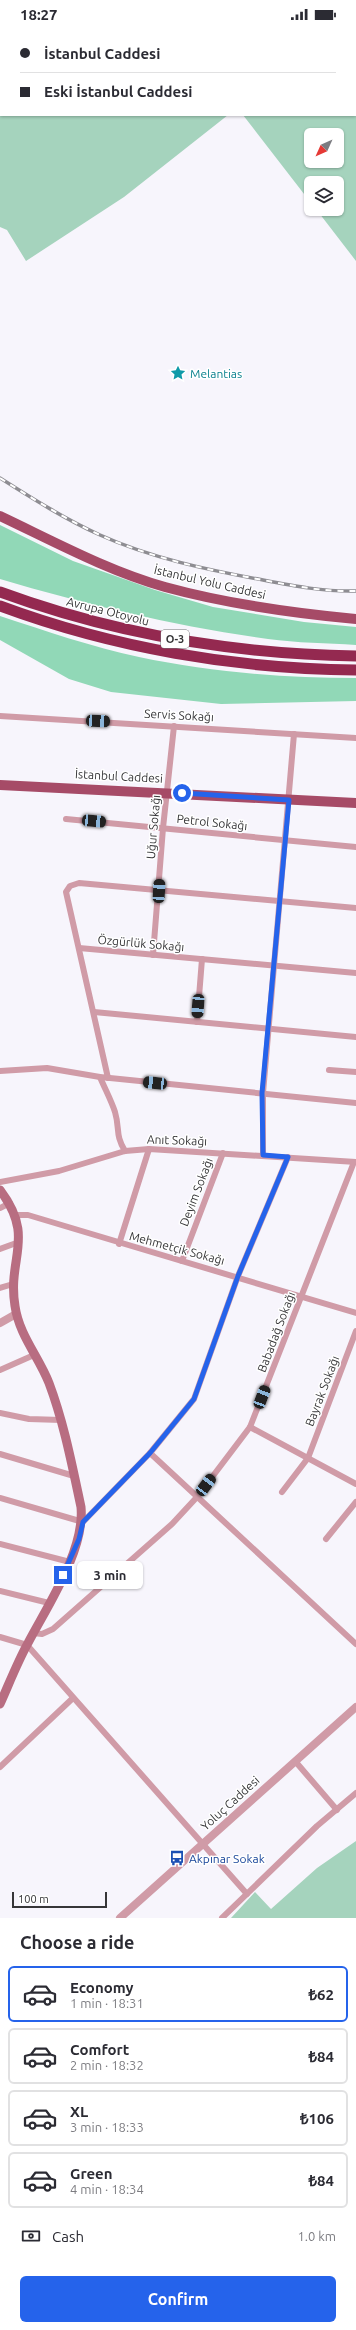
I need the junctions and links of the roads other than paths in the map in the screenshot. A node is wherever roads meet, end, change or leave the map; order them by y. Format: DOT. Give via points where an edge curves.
graph roads {
  1 [pos="0,516"];
  2 [pos="0,592"];
  3 [pos="0,606"];
  4 [pos="356,619"];
  5 [pos="356,656"];
  6 [pos="356,670"];
  7 [pos="0,716"];
  8 [pos="174,726"];
  9 [pos="294,734"];
  10 [pos="356,738"];
  11 [pos="0,785"];
  12 [pos="167,792"];
  13 [pos="289,800"];
  14 [pos="356,803"];
  15 [pos="66,819"];
  16 [pos="163,828"];
  17 [pos="285,841"];
  18 [pos="356,847"];
  19 [pos="159,891"];
  20 [pos="280,901"];
  21 [pos="356,908"];
  22 [pos="79,948"];
  23 [pos="153,955"];
  24 [pos="202,959"];
  25 [pos="274,966"];
  26 [pos="356,973"];
  27 [pos="94,1012"];
  28 [pos="197,1022"];
  29 [pos="268,1028"];
  30 [pos="356,1037"];
  31 [pos="329,1070"];
  32 [pos="0,1071"];
  33 [pos="356,1072"];
  34 [pos="100,1077"];
  35 [pos="108,1078"];
  36 [pos="262,1093"];
  37 [pos="356,1103"];
  38 [pos="149,1149"];
  39 [pos="125,1151"];
  40 [pos="223,1153"];
  41 [pos="263,1155"];
  42 [pos="288,1157"];
  43 [pos="355,1162"];
  44 [pos="0,1182"];
  45 [pos="0,1190"];
  46 [pos="10,1203"];
  47 [pos="0,1208"];
  48 [pos="16,1215"];
  49 [pos="19,1242"];
  50 [pos="119,1244"];
  51 [pos="0,1249"];
  52 [pos="182,1261"];
  53 [pos="238,1276"];
  54 [pos="13,1284"];
  55 [pos="0,1288"];
  56 [pos="302,1295"];
  57 [pos="356,1313"];
  58 [pos="16,1314"];
  59 [pos="0,1323"];
  60 [pos="356,1331"];
  61 [pos="34,1355"];
  62 [pos="0,1370"];
  63 [pos="0,1413"];
  64 [pos="61,1420"];
  65 [pos="250,1427"];
  66 [pos="150,1453"];
  67 [pos="0,1454"];
  68 [pos="308,1458"];
  69 [pos="74,1476"];
  70 [pos="356,1484"];
  71 [pos="282,1492"];
  72 [pos="197,1497"];
  73 [pos="0,1498"];
  74 [pos="356,1502"];
  75 [pos="83,1522"];
  76 [pos="326,1539"];
  77 [pos="0,1544"];
  78 [pos="70,1562"];
  79 [pos="0,1591"];
  80 [pos="49,1603"];
  81 [pos="33,1633"];
  82 [pos="0,1637"];
  83 [pos="356,1644"];
  84 [pos="27,1645"];
  85 [pos="4,1687"];
  86 [pos="73,1698"];
  87 [pos="0,1704"];
  88 [pos="356,1708"];
  89 [pos="295,1761"];
  90 [pos="0,1767"];
  91 [pos="356,1793"];
  92 [pos="336,1810"];
  93 [pos="202,1844"];
  94 [pos="247,1894"];
  95 [pos="120,1918"];
  96 [pos="222,1918"];
  1 -- 4 [label="main road, İstanbul Yolu Caddesi" via="94,560 164,587 276,610"];
  2 -- 5 [label="highway, Avrupa Otoyolu / O-3" via="89,620 174,639 275,652"];
  3 -- 6 [label="highway, O-3" via="84,633 174,653 271,666"];
  7 -- 8 [label="street, Servis Sokağı"];
  8 -- 9 [label="street, Servis Sokağı"];
  8 -- 12 [label="street, Uğur Sokağı"];
  9 -- 10 [label="street, Servis Sokağı"];
  9 -- 13 [label="street"];
  11 -- 12 [label="main road, İstanbul Caddesi"];
  12 -- 13 [label="main road, İstanbul Caddesi"];
  12 -- 16 [label="street, Uğur Sokağı"];
  13 -- 14 [label="main road, İstanbul Caddesi"];
  13 -- 17 [label="street"];
  15 -- 16 [label="street, Petrol Sokağı"];
  16 -- 17 [label="street, Petrol Sokağı"];
  16 -- 19 [label="street, Uğur Sokağı"];
  17 -- 18 [label="street, Petrol Sokağı"];
  17 -- 20 [label="street"];
  19 -- 20 [label="street"];
  19 -- 22 [label="street" via="79,883 70,886 66,892"];
  19 -- 23 [label="street, Uğur Sokağı"];
  20 -- 21 [label="street"];
  20 -- 25 [label="street"];
  22 -- 23 [label="street, Özgürlük Sokağı"];
  22 -- 27 [label="street"];
  23 -- 24 [label="street, Özgürlük Sokağı"];
  24 -- 25 [label="street, Özgürlük Sokağı"];
  24 -- 28 [label="street"];
  25 -- 26 [label="street, Özgürlük Sokağı"];
  25 -- 29 [label="street"];
  27 -- 28 [label="street"];
  27 -- 35 [label="street"];
  28 -- 29 [label="street"];
  29 -- 30 [label="street"];
  29 -- 36 [label="street"];
  31 -- 33 [label="street"];
  32 -- 34 [label="street" via="47,1068"];
  34 -- 35 [label="street"];
  34 -- 39 [label="street" via="115,1112 118,1139"];
  35 -- 36 [label="street"];
  36 -- 37 [label="street"];
  36 -- 41 [label="street"];
  38 -- 39 [label="street, Anıt Sokağı"];
  38 -- 40 [label="street, Anıt Sokağı"];
  38 -- 50 [label="street"];
  39 -- 44 [label="street, Anıt Sokağı" via="59,1171"];
  40 -- 41 [label="street, Anıt Sokağı"];
  40 -- 52 [label="street, Deyim Sokağı"];
  41 -- 42 [label="street, Anıt Sokağı"];
  42 -- 43 [label="street, Anıt Sokağı"];
  42 -- 53 [label="street"];
  43 -- 56 [label="street, Babadağ Sokağı"];
  45 -- 46 [label="main road"];
  46 -- 47 [label="street"];
  46 -- 48 [label="main road"];
  48 -- 49 [label="main road" via="20,1230"];
  48 -- 50 [label="street, Mehmetçik Sokağı" via="28,1215"];
  49 -- 51 [label="street"];
  49 -- 54 [label="main road"];
  50 -- 52 [label="street, Mehmetçik Sokağı"];
  52 -- 53 [label="street, Mehmetçik Sokağı"];
  53 -- 56 [label="street, Mehmetçik Sokağı"];
  53 -- 66 [label="street" via="194,1399"];
  54 -- 55 [label="street"];
  54 -- 58 [label="main road"];
  56 -- 57 [label="street, Mehmetçik Sokağı"];
  56 -- 65 [label="street, Babadağ Sokağı"];
  58 -- 59 [label="street"];
  58 -- 61 [label="main road"];
  60 -- 68 [label="street, Bayrak Sokağı"];
  61 -- 62 [label="street"];
  61 -- 64 [label="main road" via="49,1381"];
  63 -- 64 [label="street" via="29,1419"];
  64 -- 69 [label="main road"];
  65 -- 68 [label="street"];
  65 -- 72 [label="street, Babadağ Sokağı"];
  66 -- 72 [label="street"];
  66 -- 75 [label="street"];
  67 -- 69 [label="street"];
  68 -- 70 [label="street"];
  68 -- 71 [label="street, Bayrak Sokağı"];
  69 -- 75 [label="main road"];
  72 -- 81 [label="street, Babadağ Sokağı" via="116,1576 53,1629 42,1634"];
  72 -- 83 [label="street"];
  73 -- 75 [label="street"];
  74 -- 76 [label="street"];
  75 -- 78 [label="main road"];
  77 -- 78 [label="street"];
  78 -- 80 [label="main road"];
  79 -- 80 [label="street"];
  80 -- 81 [label="main road"];
  81 -- 84 [label="main road"];
  82 -- 84 [label="street"];
  84 -- 85 [label="main road"];
  84 -- 86 [label="street"];
  85 -- 87 [label="main road"];
  86 -- 90 [label="street"];
  86 -- 93 [label="street"];
  88 -- 89 [label="street, Yoluç Caddesi"];
  89 -- 92 [label="street"];
  89 -- 93 [label="street, Yoluç Caddesi"];
  91 -- 92 [label="street"];
  92 -- 94 [label="street"];
  93 -- 94 [label="street"];
  93 -- 95 [label="street, Yoluç Caddesi"];
  94 -- 96 [label="street"];
}
